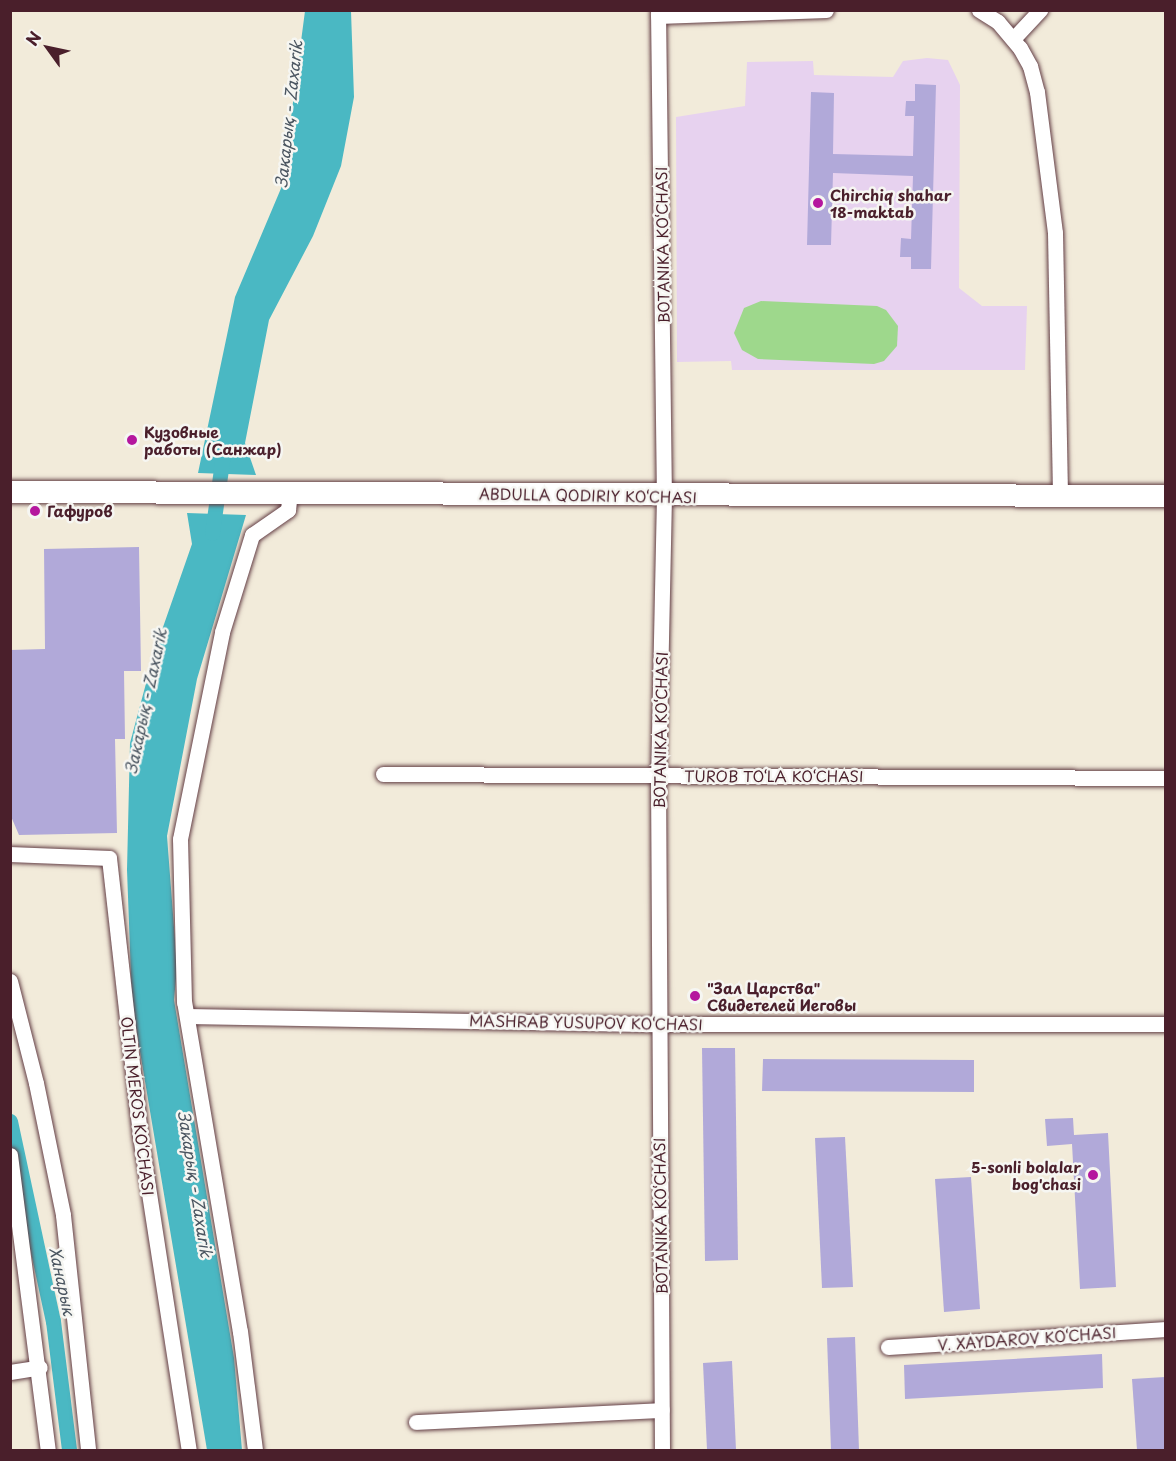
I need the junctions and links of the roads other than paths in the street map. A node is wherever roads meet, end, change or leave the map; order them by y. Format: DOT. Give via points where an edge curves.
graph roads {
  1 [pos="826,10"];
  2 [pos="979,10"];
  3 [pos="1040,10"];
  4 [pos="658,13"];
  5 [pos="1013,39"];
  6 [pos="280,491"];
  7 [pos="10,492"];
  8 [pos="664,496"];
  9 [pos="1166,496"];
  10 [pos="1060,497"];
  11 [pos="383,774"];
  12 [pos="658,775"];
  13 [pos="1166,778"];
  14 [pos="10,854"];
  15 [pos="10,981"];
  16 [pos="187,1016"];
  17 [pos="658,1023"];
  18 [pos="1166,1024"];
  19 [pos="10,1155"];
  20 [pos="1166,1329"];
  21 [pos="888,1347"];
  22 [pos="40,1367"];
  23 [pos="10,1372"];
  24 [pos="662,1410"];
  25 [pos="416,1422"];
  26 [pos="48,1450"];
  27 [pos="88,1450"];
  28 [pos="189,1450"];
  29 [pos="255,1450"];
  30 [pos="662,1450"];
  1 -- 4 [label="street"];
  2 -- 5 [label="street" via="998,22"];
  3 -- 5 [label="street"];
  4 -- 8 [label="street, BOTANIKA KO‘CHASI"];
  5 -- 10 [label="street" via="1033,75 1055,233"];
  6 -- 7 [label="main road, ABDULLA QODIRIY KO‘CHASI"];
  6 -- 8 [label="main road, ABDULLA QODIRIY KO‘CHASI"];
  6 -- 16 [label="street" via="288,510 252,535 222,633 180,839"];
  8 -- 10 [label="main road, ABDULLA QODIRIY KO‘CHASI"];
  8 -- 12 [label="street, BOTANIKA KO‘CHASI"];
  9 -- 10 [label="main road, ABDULLA QODIRIY KO‘CHASI"];
  11 -- 12 [label="street, TUROB TO‘LA KO‘CHASI"];
  12 -- 13 [label="street, TUROB TO‘LA KO‘CHASI"];
  12 -- 17 [label="street, BOTANIKA KO‘CHASI"];
  14 -- 28 [label="street, OLTIN MEROS KO‘CHASI" via="109,858 140,1135"];
  15 -- 27 [label="street" via="63,1215"];
  16 -- 17 [label="street, MASHRAB YUSUPOV KO‘CHASI"];
  16 -- 29 [label="street" via="240,1332"];
  17 -- 18 [label="street, MASHRAB YUSUPOV KO‘CHASI"];
  17 -- 24 [label="street, BOTANIKA KO‘CHASI"];
  19 -- 22 [label="street"];
  20 -- 21 [label="street, V. XAYDAROV KO‘CHASI"];
  22 -- 23 [label="street"];
  22 -- 26 [label="street"];
  24 -- 25 [label="street"];
  24 -- 30 [label="street, BOTANIKA KO‘CHASI"];
}
